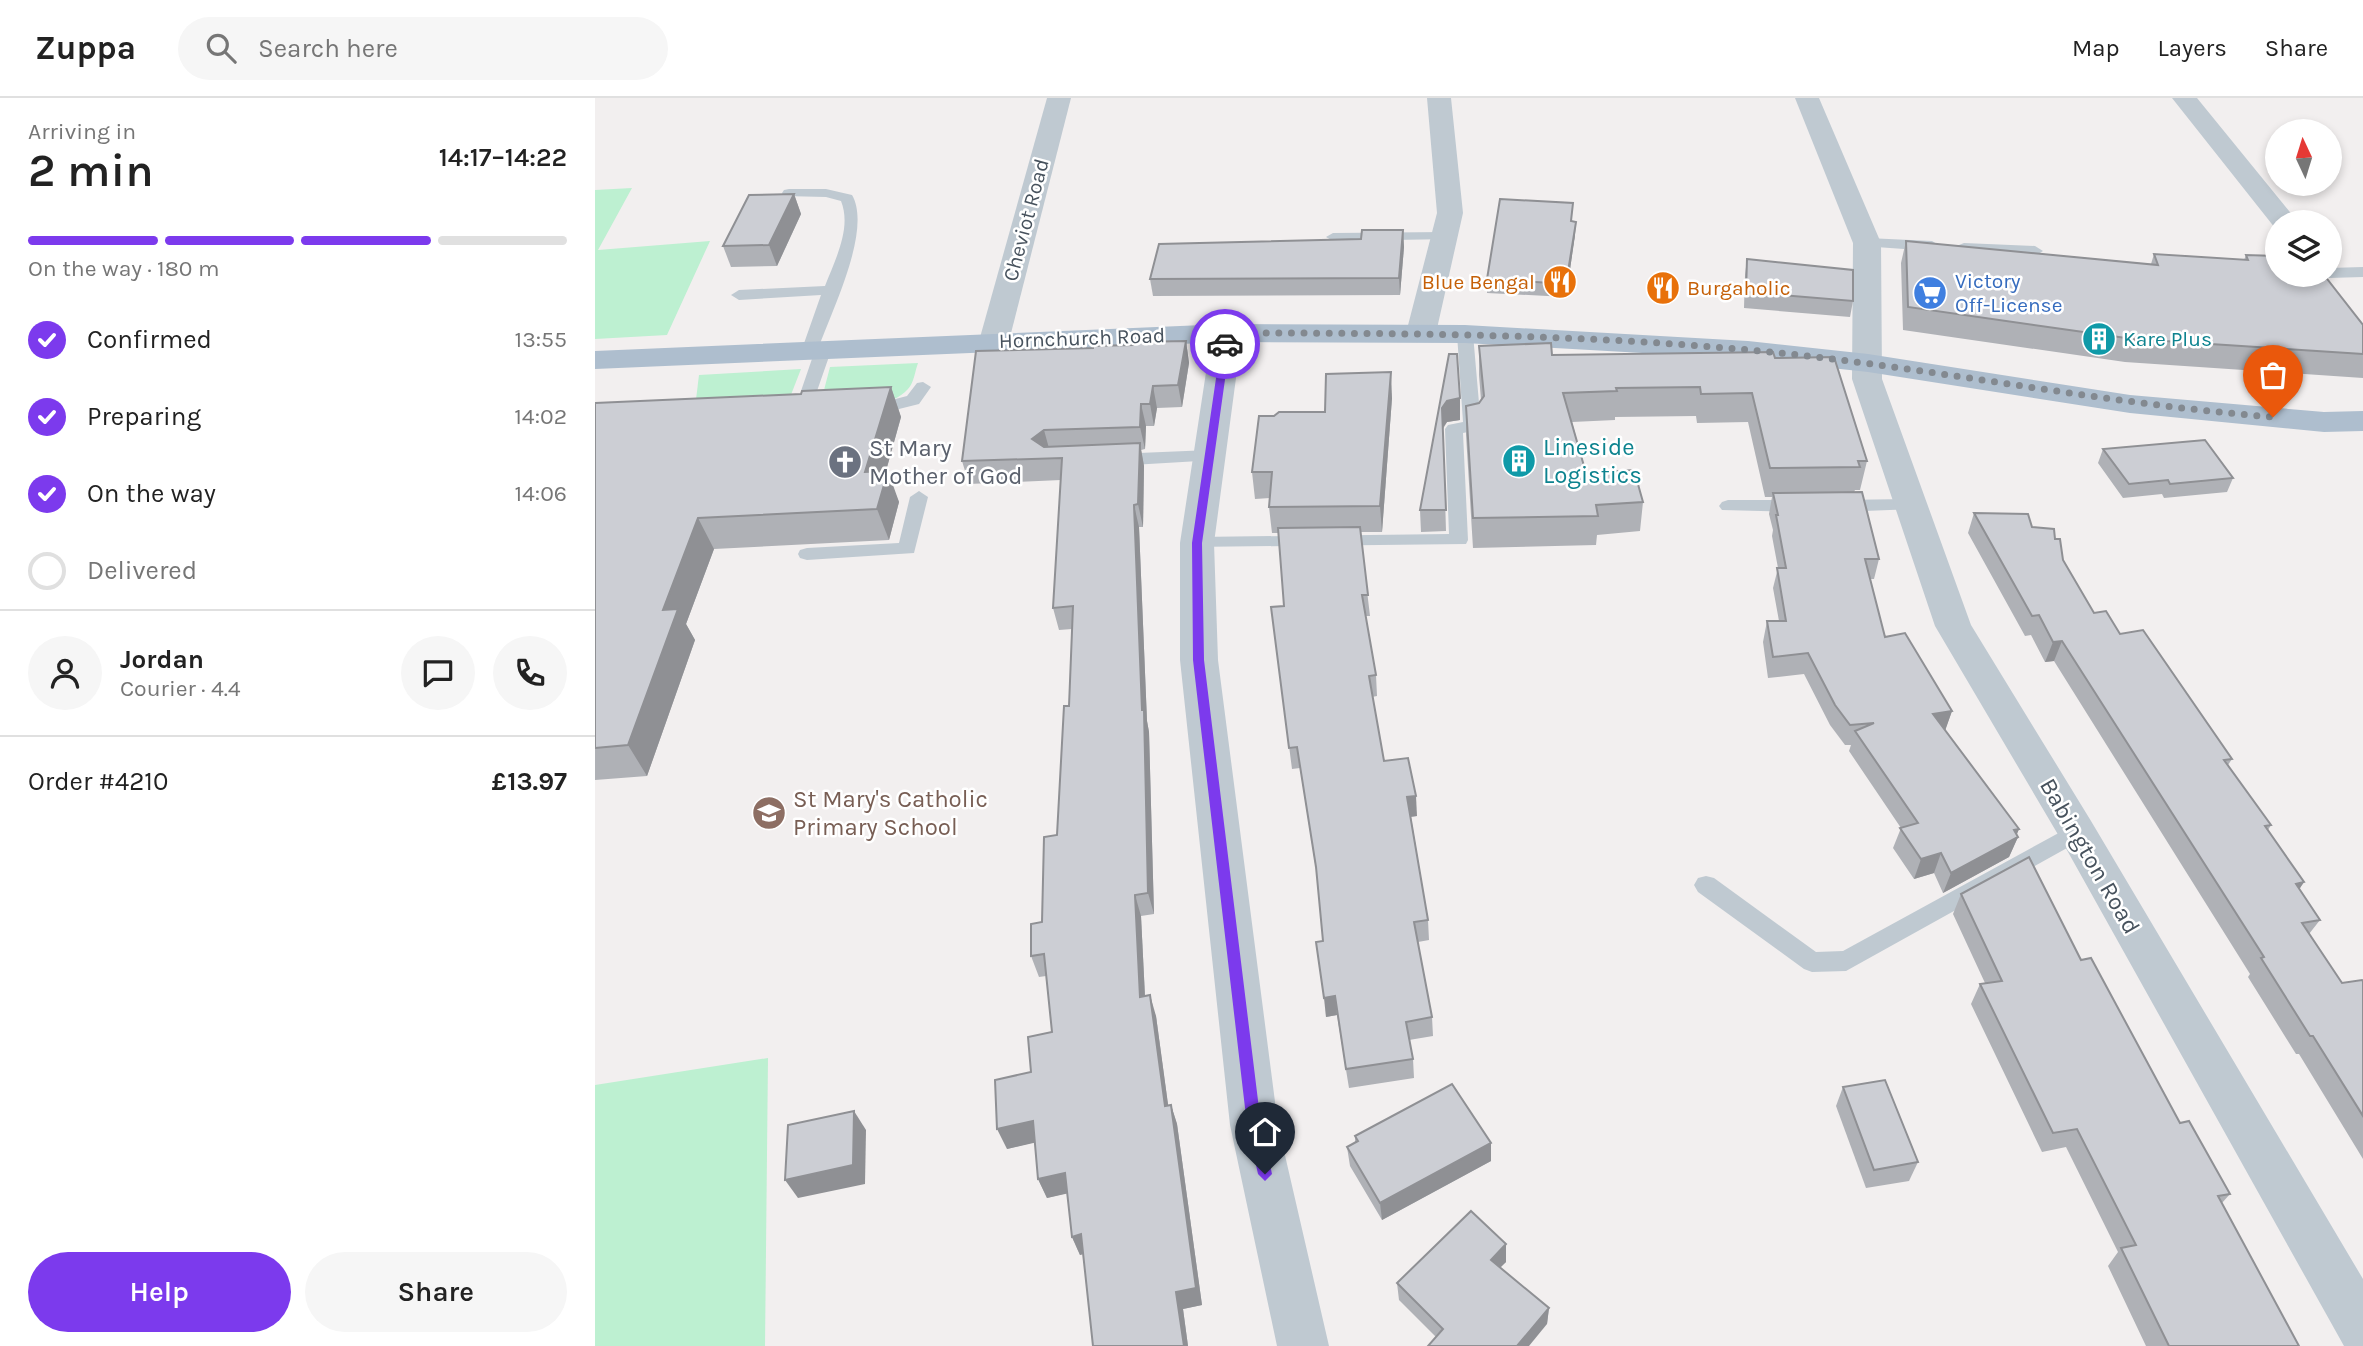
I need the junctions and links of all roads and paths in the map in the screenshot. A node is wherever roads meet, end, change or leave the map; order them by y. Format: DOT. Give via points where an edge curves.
graph roads {
  1 [pos="1059,98"];
  2 [pos="1439,98"];
  3 [pos="1807,98"];
  4 [pos="2184,98"];
  5 [pos="789,193"];
  6 [pos="2275,210"];
  7 [pos="1447,236"];
  8 [pos="1332,237"];
  9 [pos="1867,243"];
  10 [pos="2035,251"];
  11 [pos="2363,272"];
  12 [pos="2342,278"];
  13 [pos="831,290"];
  14 [pos="739,295"];
  15 [pos="1227,333"];
  16 [pos="1421,333"];
  17 [pos="1465,334"];
  18 [pos="993,341"];
  19 [pos="817,349"];
  20 [pos="595,360"];
  21 [pos="1868,363"];
  22 [pos="923,387"];
  23 [pos="2363,421"];
  24 [pos="1210,456"];
  25 [pos="1101,460"];
  26 [pos="919,497"];
  27 [pos="1909,505"];
  28 [pos="1728,506"];
  29 [pos="1197,543"];
  30 [pos="807,554"];
  31 [pos="2077,832"];
  32 [pos="1706,885"];
  33 [pos="2363,1329"];
  34 [pos="1303,1346"];
  1 -- 18 [label="street, Cheviot Road"];
  2 -- 7 [label="street" via="1450,213"];
  3 -- 9 [label="street"];
  4 -- 6 [label="street"];
  5 -- 13 [label="lane" via="826,193 847,198 850,204 853,216 845,254"];
  7 -- 8 [label="lane"];
  7 -- 16 [label="street"];
  9 -- 10 [label="lane"];
  9 -- 21 [label="street, Babington Road"];
  11 -- 12 [label="lane"];
  13 -- 14 [label="lane"];
  13 -- 19 [label="lane"];
  15 -- 16 [label="main road, Hornchurch Road"];
  15 -- 18 [label="main road, Hornchurch Road"];
  15 -- 24 [label="street"];
  16 -- 17 [label="main road, Hornchurch Road"];
  17 -- 21 [label="main road, Hornchurch Road" via="1748,350"];
  17 -- 29 [label="lane" via="1472,426 1454,429 1459,540"];
  18 -- 19 [label="main road, Hornchurch Road"];
  19 -- 20 [label="main road, Hornchurch Road"];
  19 -- 22 [label="lane" via="809,391 813,403 824,408 880,411 913,400"];
  21 -- 23 [label="main road, Hornchurch Road" via="2130,404 2324,422"];
  21 -- 27 [label="street, Babington Road" via="1867,379"];
  24 -- 25 [label="lane"];
  24 -- 29 [label="street"];
  26 -- 30 [label="lane" via="907,549"];
  27 -- 28 [label="lane"];
  27 -- 31 [label="street, Babington Road" via="1953,626"];
  29 -- 34 [label="street" via="1199,660 1254,1125"];
  31 -- 32 [label="lane" via="1846,961 1812,962"];
  31 -- 33 [label="street, Babington Road"];
}
